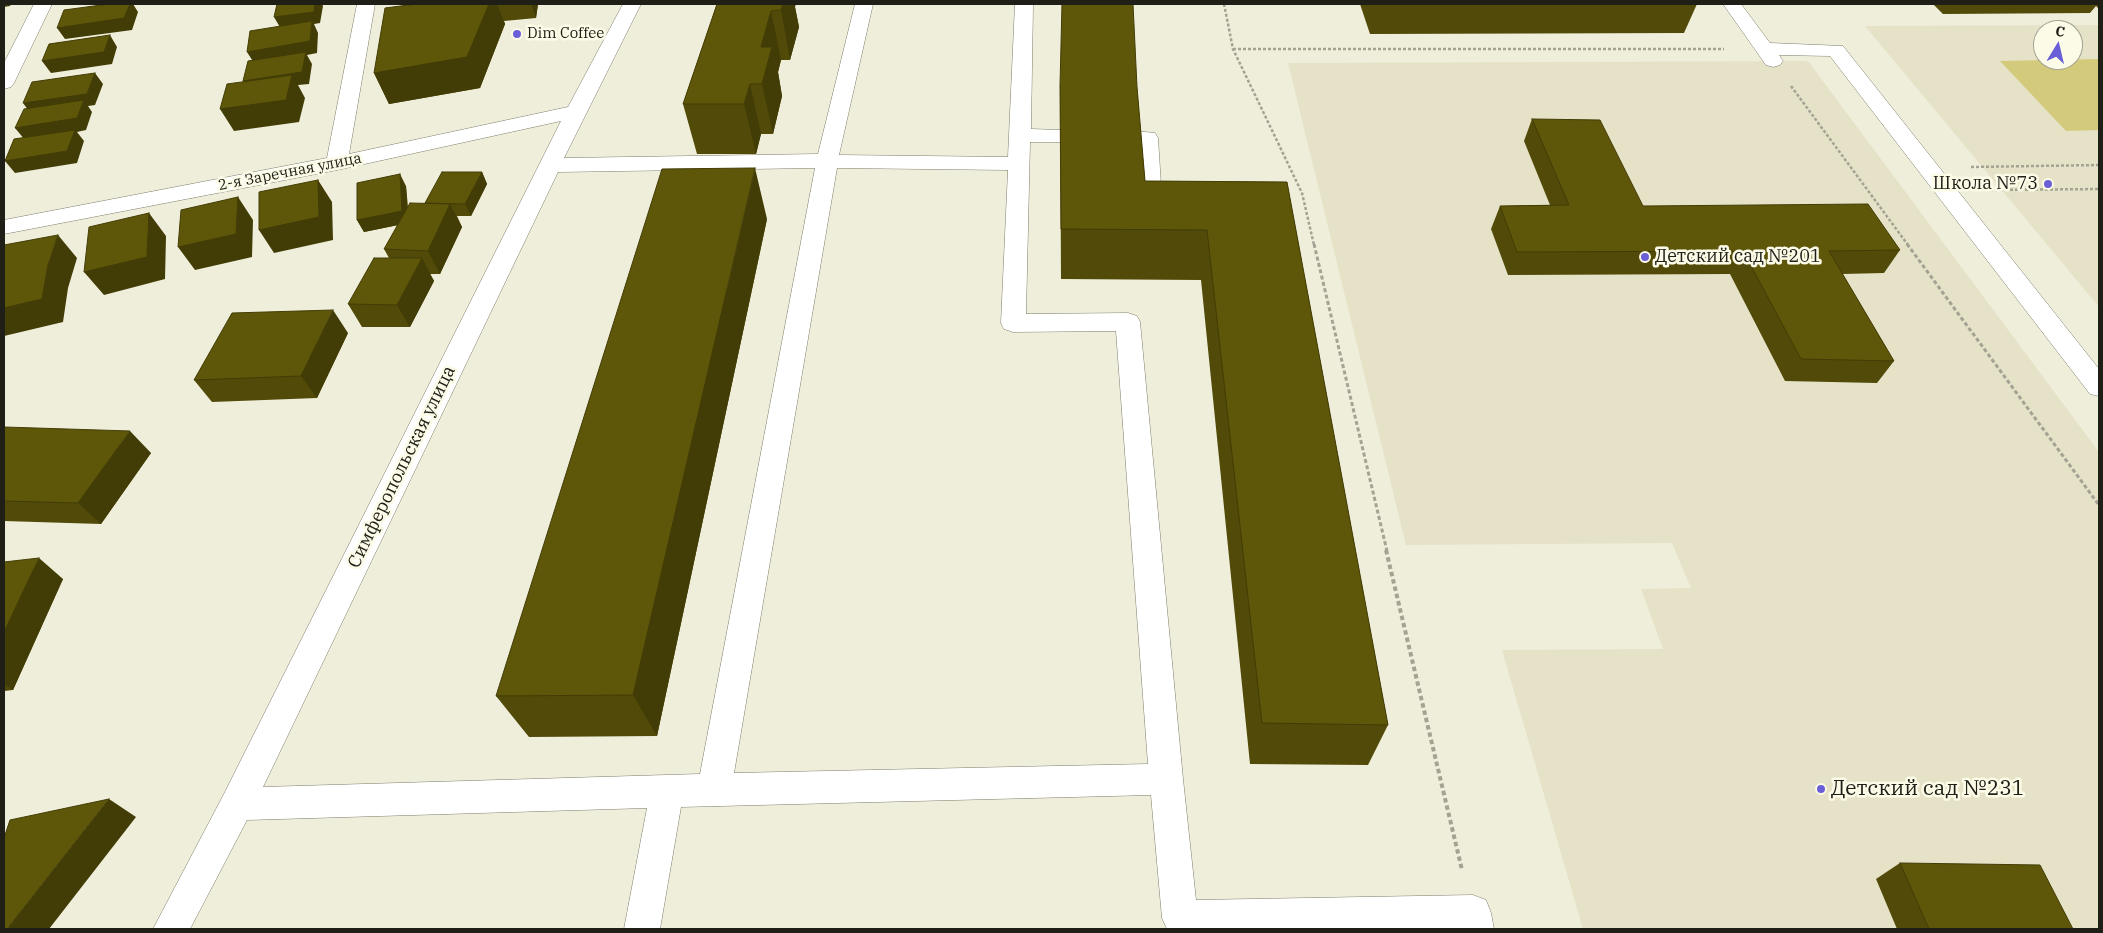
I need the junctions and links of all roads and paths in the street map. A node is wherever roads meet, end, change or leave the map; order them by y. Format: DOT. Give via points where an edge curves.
graph roads {
  1 [pos="43,4"];
  2 [pos="366,4"];
  3 [pos="632,4"];
  4 [pos="864,4"];
  5 [pos="1024,4"];
  6 [pos="1224,4"];
  7 [pos="1732,4"];
  8 [pos="1233,49"];
  9 [pos="1769,55"];
  10 [pos="4,83"];
  11 [pos="576,112"];
  12 [pos="1020,136"];
  13 [pos="1060,136"];
  14 [pos="1134,137"];
  15 [pos="827,161"];
  16 [pos="337,163"];
  17 [pos="1019,164"];
  18 [pos="550,165"];
  19 [pos="2099,165"];
  20 [pos="1927,167"];
  21 [pos="2099,189"];
  22 [pos="1946,191"];
  23 [pos="1171,222"];
  24 [pos="4,227"];
  25 [pos="2099,387"];
  26 [pos="2099,505"];
  27 [pos="1166,779"];
  28 [pos="714,790"];
  29 [pos="667,791"];
  30 [pos="237,804"];
  31 [pos="1474,921"];
  32 [pos="171,929"];
  33 [pos="642,929"];
  1 -- 10 [label="street"];
  2 -- 16 [label="street"];
  3 -- 11 [label="street, Симферопольская улица"];
  4 -- 15 [label="street"];
  5 -- 12 [label="street"];
  6 -- 8 [label="path"];
  7 -- 9 [label="street"];
  8 -- 9 [label="path"];
  8 -- 31 [label="path" via="1302,193"];
  9 -- 20 [label="street" via="1836,50"];
  9 -- 26 [label="path"];
  11 -- 16 [label="street, 2-я Заречная улица"];
  11 -- 18 [label="street, Симферопольская улица"];
  12 -- 13 [label="street"];
  12 -- 17 [label="street"];
  14 -- 23 [label="street" via="1147,138 1153,222"];
  15 -- 17 [label="street"];
  15 -- 18 [label="street"];
  15 -- 28 [label="street"];
  16 -- 24 [label="street, 2-я Заречная улица"];
  17 -- 27 [label="street" via="1013,323 1128,322"];
  18 -- 30 [label="street, Симферопольская улица"];
  19 -- 20 [label="path"];
  20 -- 22 [label="street"];
  21 -- 22 [label="path"];
  22 -- 25 [label="street"];
  27 -- 28 [label="street"];
  27 -- 31 [label="street" via="1180,918"];
  28 -- 29 [label="street"];
  29 -- 30 [label="street"];
  29 -- 33 [label="street"];
  30 -- 32 [label="street, Симферопольская улица"];
}
